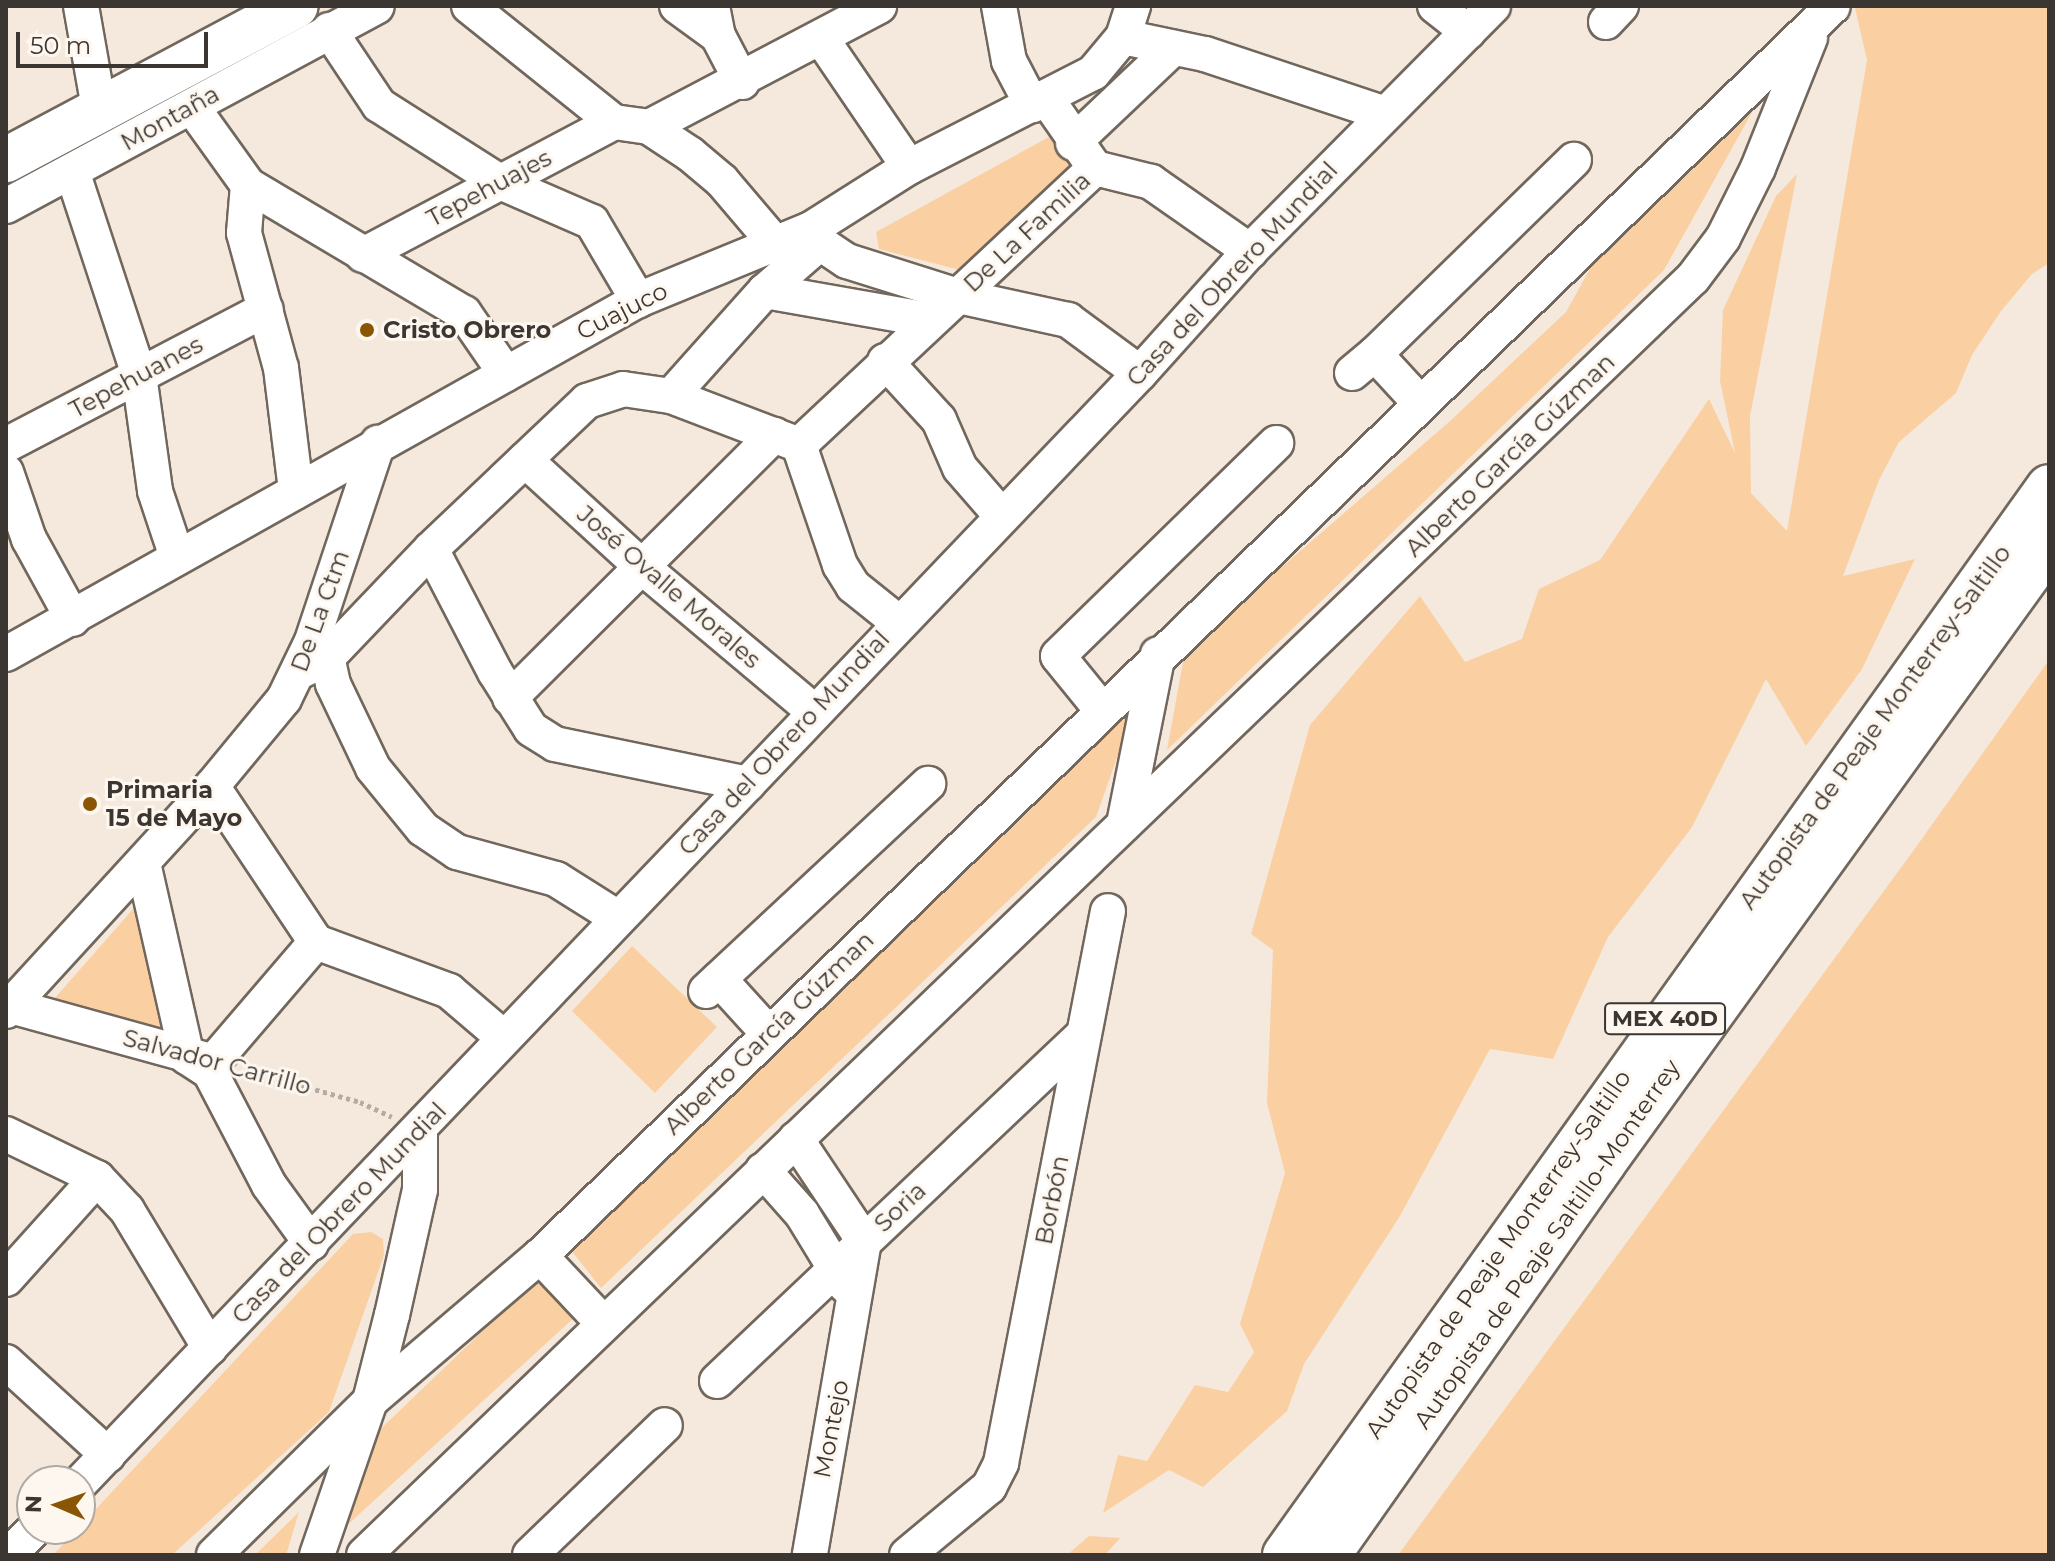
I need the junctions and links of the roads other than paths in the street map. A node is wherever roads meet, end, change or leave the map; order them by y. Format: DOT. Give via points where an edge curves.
graph roads {
  1 [pos="81,6"];
  2 [pos="377,6"];
  3 [pos="469,6"];
  4 [pos="677,6"];
  5 [pos="879,6"];
  6 [pos="999,6"];
  7 [pos="1435,6"];
  8 [pos="1493,6"];
  9 [pos="1824,17"];
  10 [pos="715,21"];
  11 [pos="1128,22"];
  12 [pos="833,24"];
  13 [pos="291,30"];
  14 [pos="1468,32"];
  15 [pos="1189,51"];
  16 [pos="742,82"];
  17 [pos="1039,101"];
  18 [pos="192,107"];
  19 [pos="99,108"];
  20 [pos="1385,114"];
  21 [pos="614,122"];
  22 [pos="649,127"];
  23 [pos="1084,155"];
  24 [pos="6,160"];
  25 [pos="1574,160"];
  26 [pos="909,167"];
  27 [pos="72,171"];
  28 [pos="500,182"];
  29 [pos="248,185"];
  30 [pos="6,206"];
  31 [pos="816,236"];
  32 [pos="773,241"];
  33 [pos="1250,251"];
  34 [pos="363,255"];
  35 [pos="765,291"];
  36 [pos="958,296"];
  37 [pos="638,300"];
  38 [pos="266,309"];
  39 [pos="929,320"];
  40 [pos="885,361"];
  41 [pos="1140,373"];
  42 [pos="506,374"];
  43 [pos="139,375"];
  44 [pos="671,396"];
  45 [pos="1421,404"];
  46 [pos="787,440"];
  47 [pos="378,443"];
  48 [pos="1276,443"];
  49 [pos="6,445"];
  50 [pos="525,460"];
  51 [pos="6,472"];
  52 [pos="2049,487"];
  53 [pos="296,491"];
  54 [pos="1000,514"];
  55 [pos="2049,546"];
  56 [pos="431,549"];
  57 [pos="177,557"];
  58 [pos="642,567"];
  59 [pos="73,619"];
  60 [pos="898,622"];
  61 [pos="6,654"];
  62 [pos="1158,654"];
  63 [pos="313,665"];
  64 [pos="510,698"];
  65 [pos="1101,709"];
  66 [pos="815,712"];
  67 [pos="748,784"];
  68 [pos="928,784"];
  69 [pos="212,786"];
  70 [pos="1124,824"];
  71 [pos="143,863"];
  72 [pos="1108,911"];
  73 [pos="618,918"];
  74 [pos="316,942"];
  75 [pos="8,1009"];
  76 [pos="769,1034"];
  77 [pos="1084,1034"];
  78 [pos="504,1038"];
  79 [pos="204,1063"];
  80 [pos="420,1130"];
  81 [pos="6,1134"];
  82 [pos="796,1139"];
  83 [pos="763,1170"];
  84 [pos="97,1178"];
  85 [pos="864,1241"];
  86 [pos="311,1243"];
  87 [pos="540,1256"];
  88 [pos="837,1266"];
  89 [pos="6,1279"];
  90 [pos="855,1304"];
  91 [pos="604,1324"];
  92 [pos="210,1348"];
  93 [pos="6,1362"];
  94 [pos="717,1381"];
  95 [pos="370,1401"];
  96 [pos="665,1425"];
  97 [pos="108,1455"];
  98 [pos="96,1467"];
  99 [pos="536,1552"];
  100 [pos="214,1555"];
  101 [pos="317,1555"];
  102 [pos="364,1555"];
  103 [pos="810,1555"];
  104 [pos="907,1555"];
  105 [pos="1285,1555"];
  106 [pos="1328,1555"];
  1 -- 19 [label="street"];
  2 -- 13 [label="street, Montaña"];
  3 -- 21 [label="street"];
  4 -- 10 [label="street"];
  5 -- 12 [label="street"];
  6 -- 17 [label="street" via="1009,61"];
  7 -- 14 [label="street"];
  8 -- 14 [label="street, Casa del Obrero Mundial"];
  9 -- 45 [label="street, Alberto García Gúzman"];
  9 -- 70 [label="street, Alberto García Gúzman" via="1723,238 1693,278"];
  10 -- 16 [label="street"];
  11 -- 15 [label="street"];
  11 -- 17 [label="street, Cuajuco" via="1093,73"];
  12 -- 16 [label="street"];
  12 -- 26 [label="street"];
  13 -- 18 [label="street, Montaña"];
  13 -- 19 [label="main road, Montaña"];
  13 -- 28 [label="street" via="379,105"];
  14 -- 20 [label="street, Casa del Obrero Mundial"];
  15 -- 20 [label="street"];
  15 -- 23 [label="street, De La Familia"];
  16 -- 22 [label="street"];
  17 -- 23 [label="street"];
  17 -- 26 [label="street, Cuajuco"];
  18 -- 27 [label="street, Montaña"];
  18 -- 29 [label="street"];
  19 -- 24 [label="main road, Montaña"];
  20 -- 33 [label="street, Casa del Obrero Mundial"];
  21 -- 22 [label="street"];
  21 -- 28 [label="street, Tepehuajes"];
  22 -- 32 [label="street" via="722,181"];
  23 -- 33 [label="street" via="1151,182"];
  23 -- 36 [label="street, De La Familia"];
  25 -- 45 [label="street" via="1363,364"];
  26 -- 31 [label="street, Cuajuco"];
  27 -- 30 [label="street, Montaña"];
  27 -- 43 [label="street"];
  28 -- 34 [label="street, Tepehuajes"];
  28 -- 37 [label="street" via="592,222"];
  29 -- 34 [label="street"];
  29 -- 38 [label="street" via="244,233"];
  31 -- 32 [label="street, Cuajuco"];
  31 -- 35 [label="street"];
  31 -- 36 [label="street" via="847,261"];
  32 -- 37 [label="street, Cuajuco"];
  33 -- 41 [label="street, Casa del Obrero Mundial"];
  34 -- 42 [label="street" via="464,313"];
  35 -- 39 [label="street"];
  35 -- 44 [label="street"];
  36 -- 39 [label="street, De La Familia"];
  36 -- 41 [label="street" via="1068,320"];
  37 -- 42 [label="street, Cuajuco"];
  38 -- 43 [label="street, Tepehuanes"];
  38 -- 53 [label="street" via="281,368"];
  39 -- 40 [label="street, De La Familia"];
  40 -- 46 [label="street, De La Familia"];
  40 -- 54 [label="street" via="939,420 960,468"];
  41 -- 54 [label="street, Casa del Obrero Mundial"];
  42 -- 47 [label="street, Cuajuco"];
  43 -- 49 [label="street, Tepehuanes"];
  43 -- 57 [label="street" via="155,491"];
  44 -- 46 [label="street"];
  44 -- 50 [label="street" via="623,389 604,393 587,401"];
  45 -- 62 [label="street, Alberto García Gúzman"];
  46 -- 58 [label="street, De La Familia"];
  46 -- 60 [label="street" via="840,565 853,586"];
  47 -- 53 [label="street, Cuajuco"];
  47 -- 63 [label="street, De La Ctm" via="319,619"];
  48 -- 65 [label="street" via="1050,664"];
  50 -- 56 [label="street"];
  50 -- 58 [label="street, José Ovalle Morales"];
  51 -- 59 [label="street" via="29,539"];
  52 -- 105 [label="main road, Autopista de Peaje Monterrey-Saltillo / MEX 40D"];
  53 -- 57 [label="street, Cuajuco"];
  54 -- 60 [label="street, Casa del Obrero Mundial"];
  55 -- 106 [label="main road, Autopista de Peaje Saltillo-Monterrey / MEX 40D"];
  56 -- 63 [label="street"];
  56 -- 64 [label="street"];
  57 -- 59 [label="street, Cuajuco"];
  58 -- 64 [label="street, De La Familia"];
  58 -- 66 [label="street, José Ovalle Morales"];
  59 -- 61 [label="street, Cuajuco"];
  60 -- 66 [label="street, Casa del Obrero Mundial"];
  62 -- 65 [label="street, Alberto García Gúzman"];
  62 -- 70 [label="street"];
  63 -- 69 [label="street, De La Ctm"];
  63 -- 73 [label="street" via="373,768 423,829 457,852 556,879"];
  64 -- 67 [label="street" via="531,729 555,744"];
  65 -- 76 [label="street, Alberto García Gúzman"];
  66 -- 67 [label="street, Casa del Obrero Mundial"];
  67 -- 73 [label="street, Casa del Obrero Mundial"];
  68 -- 76 [label="street" via="713,985"];
  69 -- 71 [label="street, De La Ctm"];
  69 -- 74 [label="street"];
  70 -- 82 [label="street, Alberto García Gúzman"];
  71 -- 75 [label="street, De La Ctm"];
  71 -- 79 [label="street"];
  72 -- 77 [label="street, Borbón"];
  73 -- 78 [label="street, Casa del Obrero Mundial"];
  74 -- 78 [label="street" via="449,991"];
  74 -- 79 [label="street"];
  75 -- 79 [label="street, Salvador Carrillo"];
  76 -- 87 [label="street, Alberto García Gúzman"];
  77 -- 85 [label="street, Soria"];
  77 -- 104 [label="street, Borbón" via="1001,1463 989,1487"];
  78 -- 80 [label="street, Casa del Obrero Mundial"];
  79 -- 86 [label="street" via="269,1185"];
  80 -- 86 [label="street, Casa del Obrero Mundial"];
  80 -- 95 [label="street" via="420,1190"];
  81 -- 84 [label="street"];
  82 -- 83 [label="street, Alberto García Gúzman"];
  82 -- 85 [label="street"];
  83 -- 88 [label="street" via="802,1214"];
  83 -- 91 [label="street, Alberto García Gúzman"];
  84 -- 89 [label="street"];
  84 -- 92 [label="street" via="127,1210"];
  85 -- 88 [label="street, Soria"];
  85 -- 90 [label="street, Montejo"];
  86 -- 92 [label="street, Casa del Obrero Mundial"];
  87 -- 91 [label="street"];
  87 -- 95 [label="street, Alberto García Gúzman"];
  88 -- 90 [label="street"];
  88 -- 94 [label="street, Soria"];
  90 -- 103 [label="street, Montejo"];
  91 -- 102 [label="street, Alberto García Gúzman"];
  92 -- 97 [label="street, Casa del Obrero Mundial"];
  93 -- 97 [label="street"];
  95 -- 100 [label="street, Alberto García Gúzman"];
  95 -- 101 [label="street"];
  96 -- 99 [label="street"];
  97 -- 98 [label="street, Casa del Obrero Mundial"];
}
